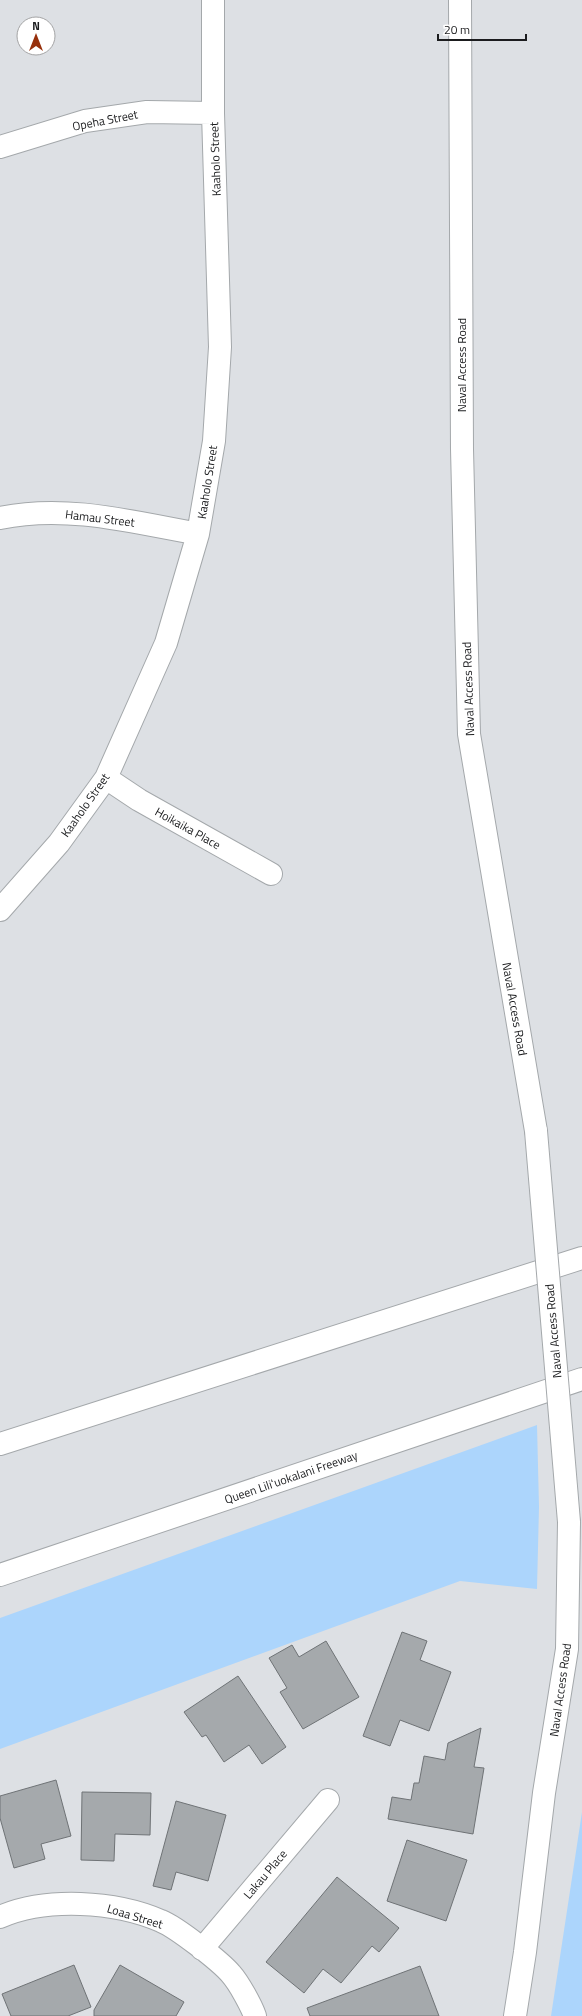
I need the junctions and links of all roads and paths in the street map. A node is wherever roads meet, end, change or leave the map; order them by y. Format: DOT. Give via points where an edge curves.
graph roads {
  1 [pos="213,0"];
  2 [pos="460,0"];
  3 [pos="213,113"];
  4 [pos="0,147"];
  5 [pos="0,518"];
  6 [pos="198,534"];
  7 [pos="106,778"];
  8 [pos="271,874"];
  9 [pos="0,910"];
  10 [pos="582,1258"];
  11 [pos="582,1379"];
  12 [pos="0,1444"];
  13 [pos="0,1575"];
  14 [pos="328,1800"];
  15 [pos="0,1917"];
  16 [pos="202,1949"];
  17 [pos="255,2016"];
  18 [pos="515,2016"];
  1 -- 3 [label="main road, Kaaholo Street"];
  2 -- 18 [label="main road, Naval Access Road, bridge" via="462,449 469,734 536,1131 569,1522 567,1649 544,1793"];
  3 -- 4 [label="main road, Opeha Street" via="147,112 85,121"];
  3 -- 6 [label="main road, Kaaholo Street" via="220,347 214,441"];
  5 -- 6 [label="main road, Hamau Street" via="47,513 88,514"];
  6 -- 7 [label="main road, Kaaholo Street" via="166,643"];
  7 -- 8 [label="main road, Hoikaika Place" via="139,800"];
  7 -- 9 [label="main road, Kaaholo Street" via="58,843"];
  10 -- 12 [label="main road"];
  11 -- 13 [label="main road, Queen Liliʻuokalani Freeway"];
  14 -- 16 [label="main road, Lakau Place"];
  15 -- 16 [label="main road, Loaa Street" via="13,1911 60,1905 110,1906 162,1921"];
  16 -- 17 [label="main road, Loaa Street" via="232,1974"];
}
